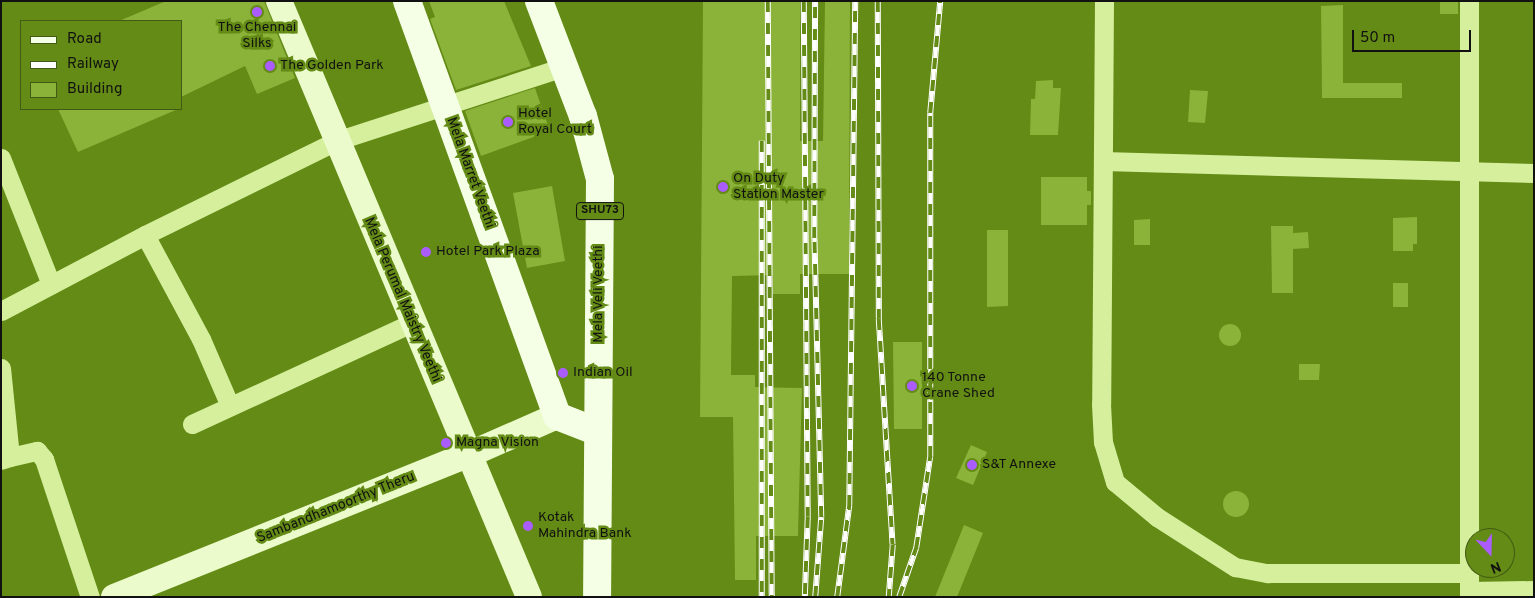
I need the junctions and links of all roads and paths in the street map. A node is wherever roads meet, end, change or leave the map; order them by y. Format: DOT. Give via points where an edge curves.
graph roads {
  1 [pos="279,1"];
  2 [pos="407,1"];
  3 [pos="539,1"];
  4 [pos="1104,1"];
  5 [pos="1469,1"];
  6 [pos="564,67"];
  7 [pos="446,106"];
  8 [pos="336,141"];
  9 [pos="1,158"];
  10 [pos="1103,161"];
  11 [pos="1469,173"];
  12 [pos="1534,173"];
  13 [pos="145,235"];
  14 [pos="51,284"];
  15 [pos="1,311"];
  16 [pos="412,323"];
  17 [pos="1,368"];
  18 [pos="230,406"];
  19 [pos="557,416"];
  20 [pos="192,424"];
  21 [pos="598,432"];
  22 [pos="468,455"];
  23 [pos="6,458"];
  24 [pos="1469,587"];
  25 [pos="1534,590"];
  26 [pos="90,597"];
  27 [pos="114,597"];
  28 [pos="529,597"];
  29 [pos="597,597"];
  1 -- 8 [label="street, Mela Perumal Maistry Veethi"];
  2 -- 7 [label="main road, Mela Marret Veethi"];
  3 -- 6 [label="main road, Mela Veli Veethi / SHU73"];
  4 -- 10 [label="street"];
  5 -- 11 [label="street"];
  6 -- 7 [label="street"];
  6 -- 21 [label="main road, Mela Veli Veethi / SHU73" via="584,116 600,179"];
  7 -- 8 [label="street"];
  7 -- 19 [label="main road, Mela Marret Veethi"];
  8 -- 13 [label="street"];
  8 -- 16 [label="street, Mela Perumal Maistry Veethi"];
  9 -- 14 [label="street"];
  10 -- 11 [label="street"];
  10 -- 24 [label="street" via="1101,404 1103,442 1115,482 1157,517 1235,567"];
  11 -- 12 [label="street"];
  11 -- 24 [label="street"];
  13 -- 14 [label="street"];
  13 -- 18 [label="street" via="201,339"];
  14 -- 15 [label="street"];
  16 -- 18 [label="street"];
  16 -- 22 [label="street, Mela Perumal Maistry Veethi"];
  17 -- 23 [label="street"];
  18 -- 20 [label="street"];
  19 -- 21 [label="main road"];
  19 -- 22 [label="street, Sambandhamoorthy Theru"];
  21 -- 29 [label="main road, Mela Veli Veethi / SHU73"];
  22 -- 27 [label="street, Sambandhamoorthy Theru"];
  22 -- 28 [label="street, Mela Perumal Maistry Veethi"];
  23 -- 26 [label="street" via="37,451 44,459"];
  24 -- 25 [label="street"];
}
